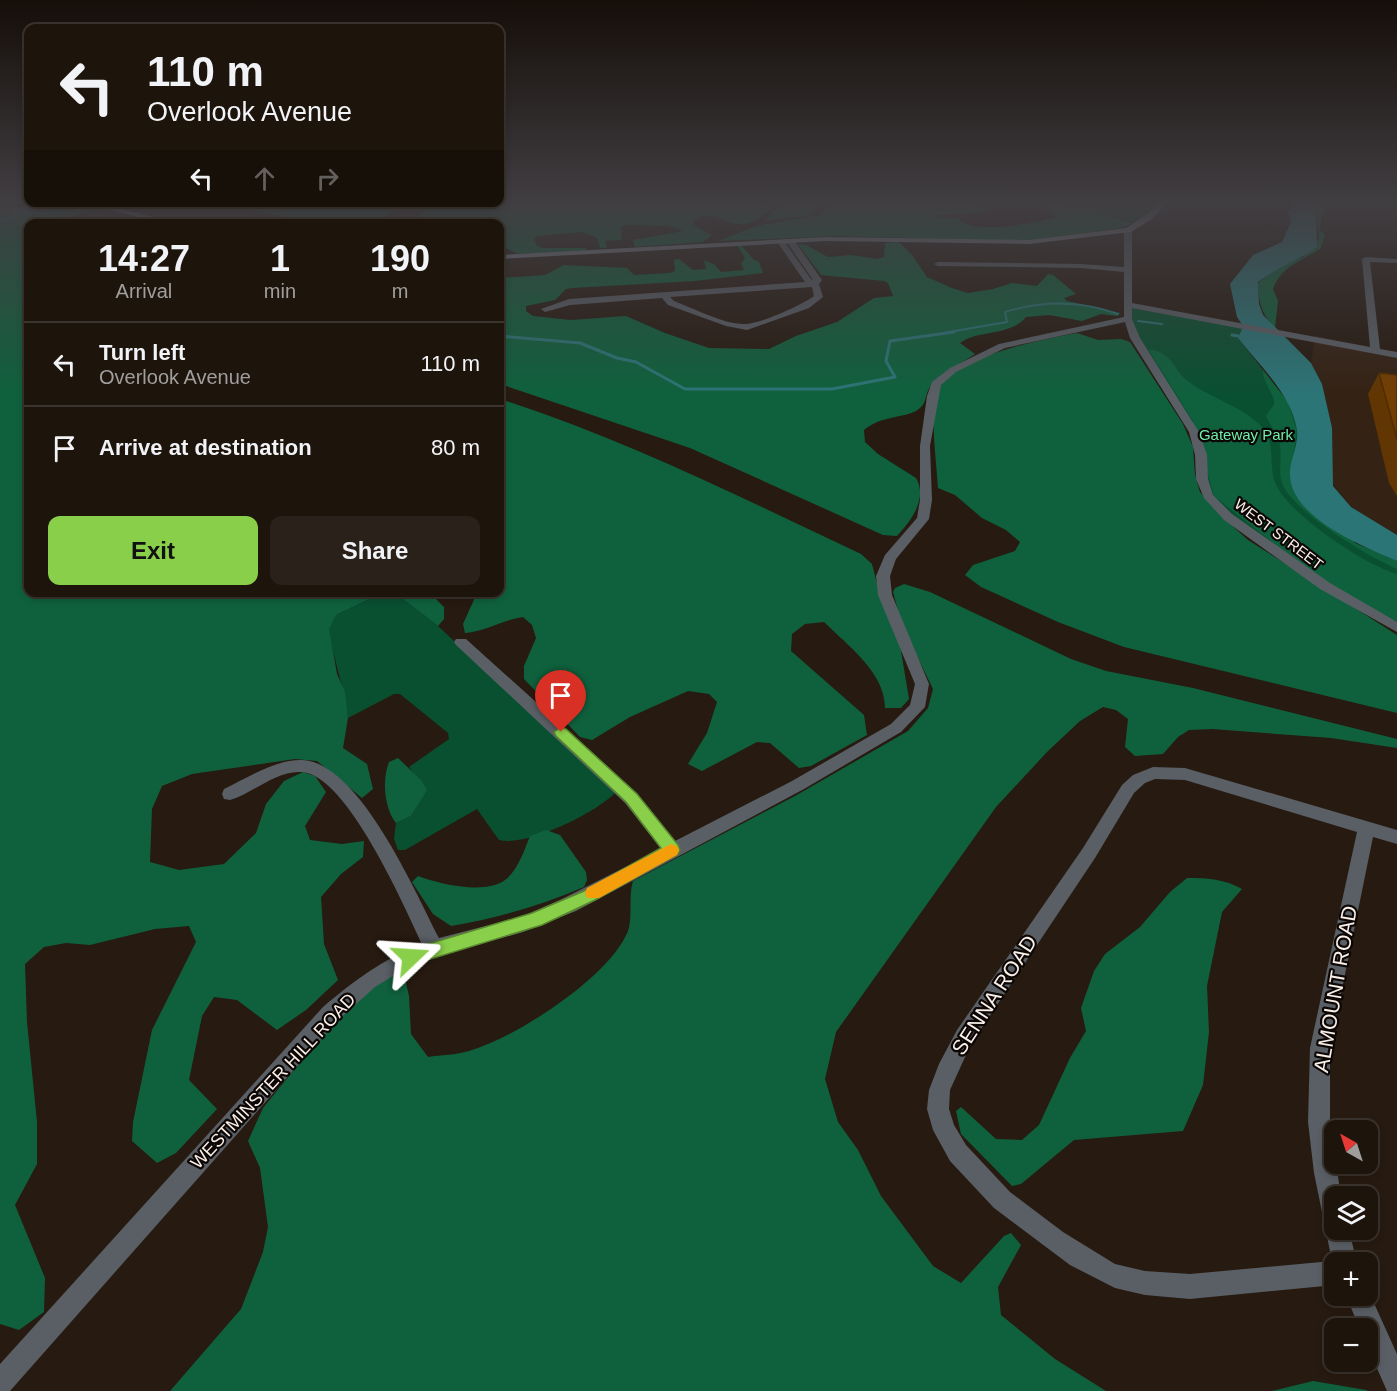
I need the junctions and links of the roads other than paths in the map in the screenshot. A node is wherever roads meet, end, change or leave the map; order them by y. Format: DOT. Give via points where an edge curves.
graph roads {
  1 [pos="798,267"];
  2 [pos="1092,267"];
  3 [pos="1128,267"];
  4 [pos="1368,267"];
  5 [pos="1128,270"];
  6 [pos="815,285"];
  7 [pos="664,295"];
  8 [pos="545,309"];
  9 [pos="1128,312"];
  10 [pos="1375,350"];
  11 [pos="1397,355"];
  12 [pos="1397,628"];
  13 [pos="461,642"];
  14 [pos="230,794"];
  15 [pos="1366,829"];
  16 [pos="1397,837"];
  17 [pos="672,850"];
  18 [pos="434,948"];
  19 [pos="1328,1186"];
  20 [pos="1324,1274"];
  21 [pos="1362,1306"];
  22 [pos="0,1383"];
  23 [pos="1397,1384"];
  1 -- 6 [label="street"];
  2 -- 5 [label="street"];
  3 -- 5 [label="street, WEST STREET"];
  4 -- 10 [label="street"];
  5 -- 9 [label="street, WEST STREET"];
  6 -- 7 [label="street"];
  6 -- 7 [label="street" via="819,295 814,302 747,327 678,305"];
  7 -- 8 [label="street" via="569,302"];
  9 -- 10 [label="street" via="1232,324"];
  9 -- 12 [label="street, WEST STREET" via="1139,346 1194,432 1208,496 1228,517 1324,586"];
  9 -- 17 [label="street, WESTMINSTER HILL ROAD" via="1002,346 953,370 936,384 926,446 923,519 890,558 883,576 885,595 920,676 922,691 917,707 879,741"];
  10 -- 11 [label="street"];
  13 -- 17 [label="street" via="632,798"];
  14 -- 18 [label="street" via="295,767 313,767 328,775 369,821"];
  15 -- 16 [label="street, SENNA ROAD"];
  15 -- 19 [label="street, ALMOUNT ROAD" via="1320,1048 1319,1122"];
  15 -- 20 [label="street, SENNA ROAD" via="1185,774 1162,772 1139,779 1123,796 1089,853 964,1037 944,1077 938,1108 945,1134 963,1161 1026,1219 1100,1270 1144,1283 1183,1287"];
  17 -- 18 [label="street, WESTMINSTER HILL ROAD" via="552,913"];
  18 -- 22 [label="street, WESTMINSTER HILL ROAD" via="386,969 330,1014"];
  21 -- 23 [label="street"];
}
